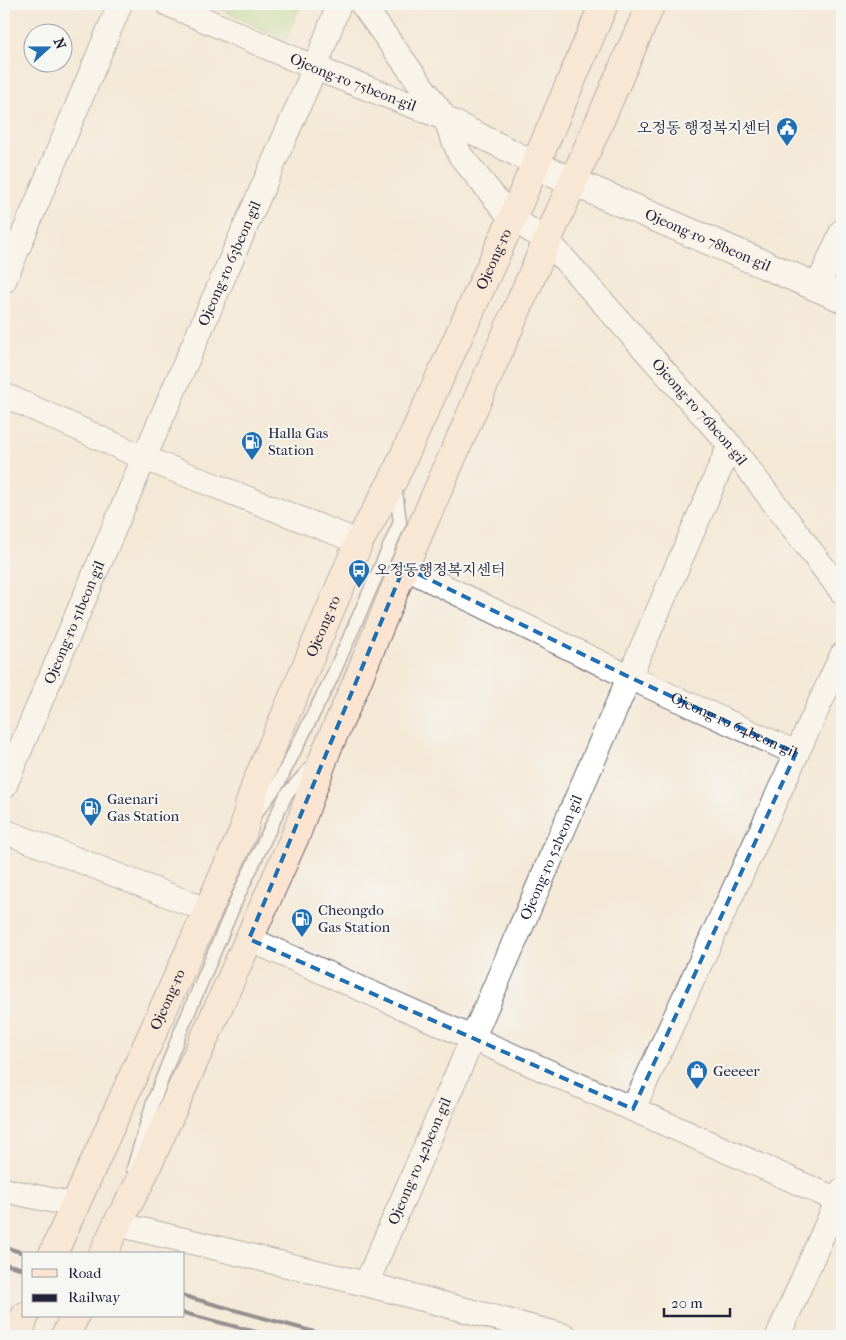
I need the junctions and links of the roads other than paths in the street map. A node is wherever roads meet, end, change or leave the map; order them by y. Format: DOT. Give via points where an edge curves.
graph roads {
  1 [pos="120,4"];
  2 [pos="168,4"];
  3 [pos="339,4"];
  4 [pos="362,4"];
  5 [pos="604,4"];
  6 [pos="651,4"];
  7 [pos="314,68"];
  8 [pos="445,118"];
  9 [pos="536,164"];
  10 [pos="572,181"];
  11 [pos="512,219"];
  12 [pos="842,231"];
  13 [pos="547,240"];
  14 [pos="4,280"];
  15 [pos="817,288"];
  16 [pos="842,298"];
  17 [pos="4,395"];
  18 [pos="730,445"];
  19 [pos="144,458"];
  20 [pos="394,478"];
  21 [pos="359,542"];
  22 [pos="404,568"];
  23 [pos="842,592"];
  24 [pos="842,655"];
  25 [pos="629,677"];
  26 [pos="327,749"];
  27 [pos="796,753"];
  28 [pos="4,787"];
  29 [pos="4,831"];
  30 [pos="243,832"];
  31 [pos="206,910"];
  32 [pos="249,939"];
  33 [pos="473,1038"];
  34 [pos="633,1109"];
  35 [pos="4,1190"];
  36 [pos="841,1198"];
  37 [pos="74,1206"];
  38 [pos="117,1224"];
  39 [pos="53,1252"];
  40 [pos="104,1252"];
  41 [pos="366,1284"];
  42 [pos="24,1318"];
  43 [pos="73,1318"];
  44 [pos="17,1336"];
  45 [pos="65,1336"];
  46 [pos="565,1336"];
  47 [pos="778,1336"];
  1 -- 14 [label="street"];
  2 -- 7 [label="street, Ojeong-ro 75beon-gil"];
  3 -- 7 [label="street, Ojeong-ro 63beon-gil"];
  4 -- 8 [label="street"];
  5 -- 9 [label="main road, Ojeong-ro"];
  6 -- 10 [label="main road"];
  7 -- 8 [label="street, Ojeong-ro 75beon-gil"];
  7 -- 19 [label="street, Ojeong-ro 63beon-gil"];
  8 -- 9 [label="street, Ojeong-ro 75beon-gil"];
  8 -- 11 [label="street, Ojeong-ro 76beon-gil" via="460,155"];
  9 -- 10 [label="street, Ojeong-ro 78beon-gil"];
  9 -- 11 [label="main road, Ojeong-ro"];
  10 -- 13 [label="main road"];
  10 -- 15 [label="street, Ojeong-ro 78beon-gil"];
  11 -- 13 [label="street, Ojeong-ro 76beon-gil"];
  11 -- 20 [label="main road, Ojeong-ro"];
  12 -- 15 [label="street"];
  13 -- 18 [label="street, Ojeong-ro 76beon-gil"];
  13 -- 22 [label="main road"];
  15 -- 16 [label="street, Ojeong-ro 78beon-gil"];
  17 -- 19 [label="street"];
  18 -- 23 [label="street, Ojeong-ro 76beon-gil"];
  18 -- 25 [label="street"];
  19 -- 21 [label="street"];
  19 -- 28 [label="street, Ojeong-ro 51beon-gil"];
  20 -- 21 [label="main road, Ojeong-ro"];
  20 -- 30 [label="lane" via="400,522 332,679 278,784"];
  21 -- 30 [label="main road, Ojeong-ro" via="256,784"];
  22 -- 25 [label="street, Ojeong-ro 64beon-gil"];
  22 -- 26 [label="main road"];
  24 -- 27 [label="street, Ojeong-ro 64beon-gil"];
  25 -- 27 [label="street, Ojeong-ro 64beon-gil"];
  25 -- 33 [label="street, Ojeong-ro 52beon-gil"];
  26 -- 32 [label="main road" via="297,832"];
  26 -- 38 [label="lane" via="286,795 239,894 153,1102"];
  27 -- 34 [label="street"];
  29 -- 31 [label="street"];
  30 -- 31 [label="main road, Ojeong-ro"];
  31 -- 37 [label="main road, Ojeong-ro"];
  32 -- 33 [label="street"];
  32 -- 38 [label="main road" via="139,1184"];
  33 -- 34 [label="street"];
  33 -- 41 [label="street, Ojeong-ro 42beon-gil"];
  34 -- 36 [label="street"];
  35 -- 37 [label="street"];
  36 -- 47 [label="street"];
  37 -- 39 [label="main road, Ojeong-ro"];
  38 -- 40 [label="main road"];
  38 -- 41 [label="street"];
  41 -- 46 [label="street"];
  42 -- 44 [label="main road"];
  43 -- 45 [label="main road"];
}
